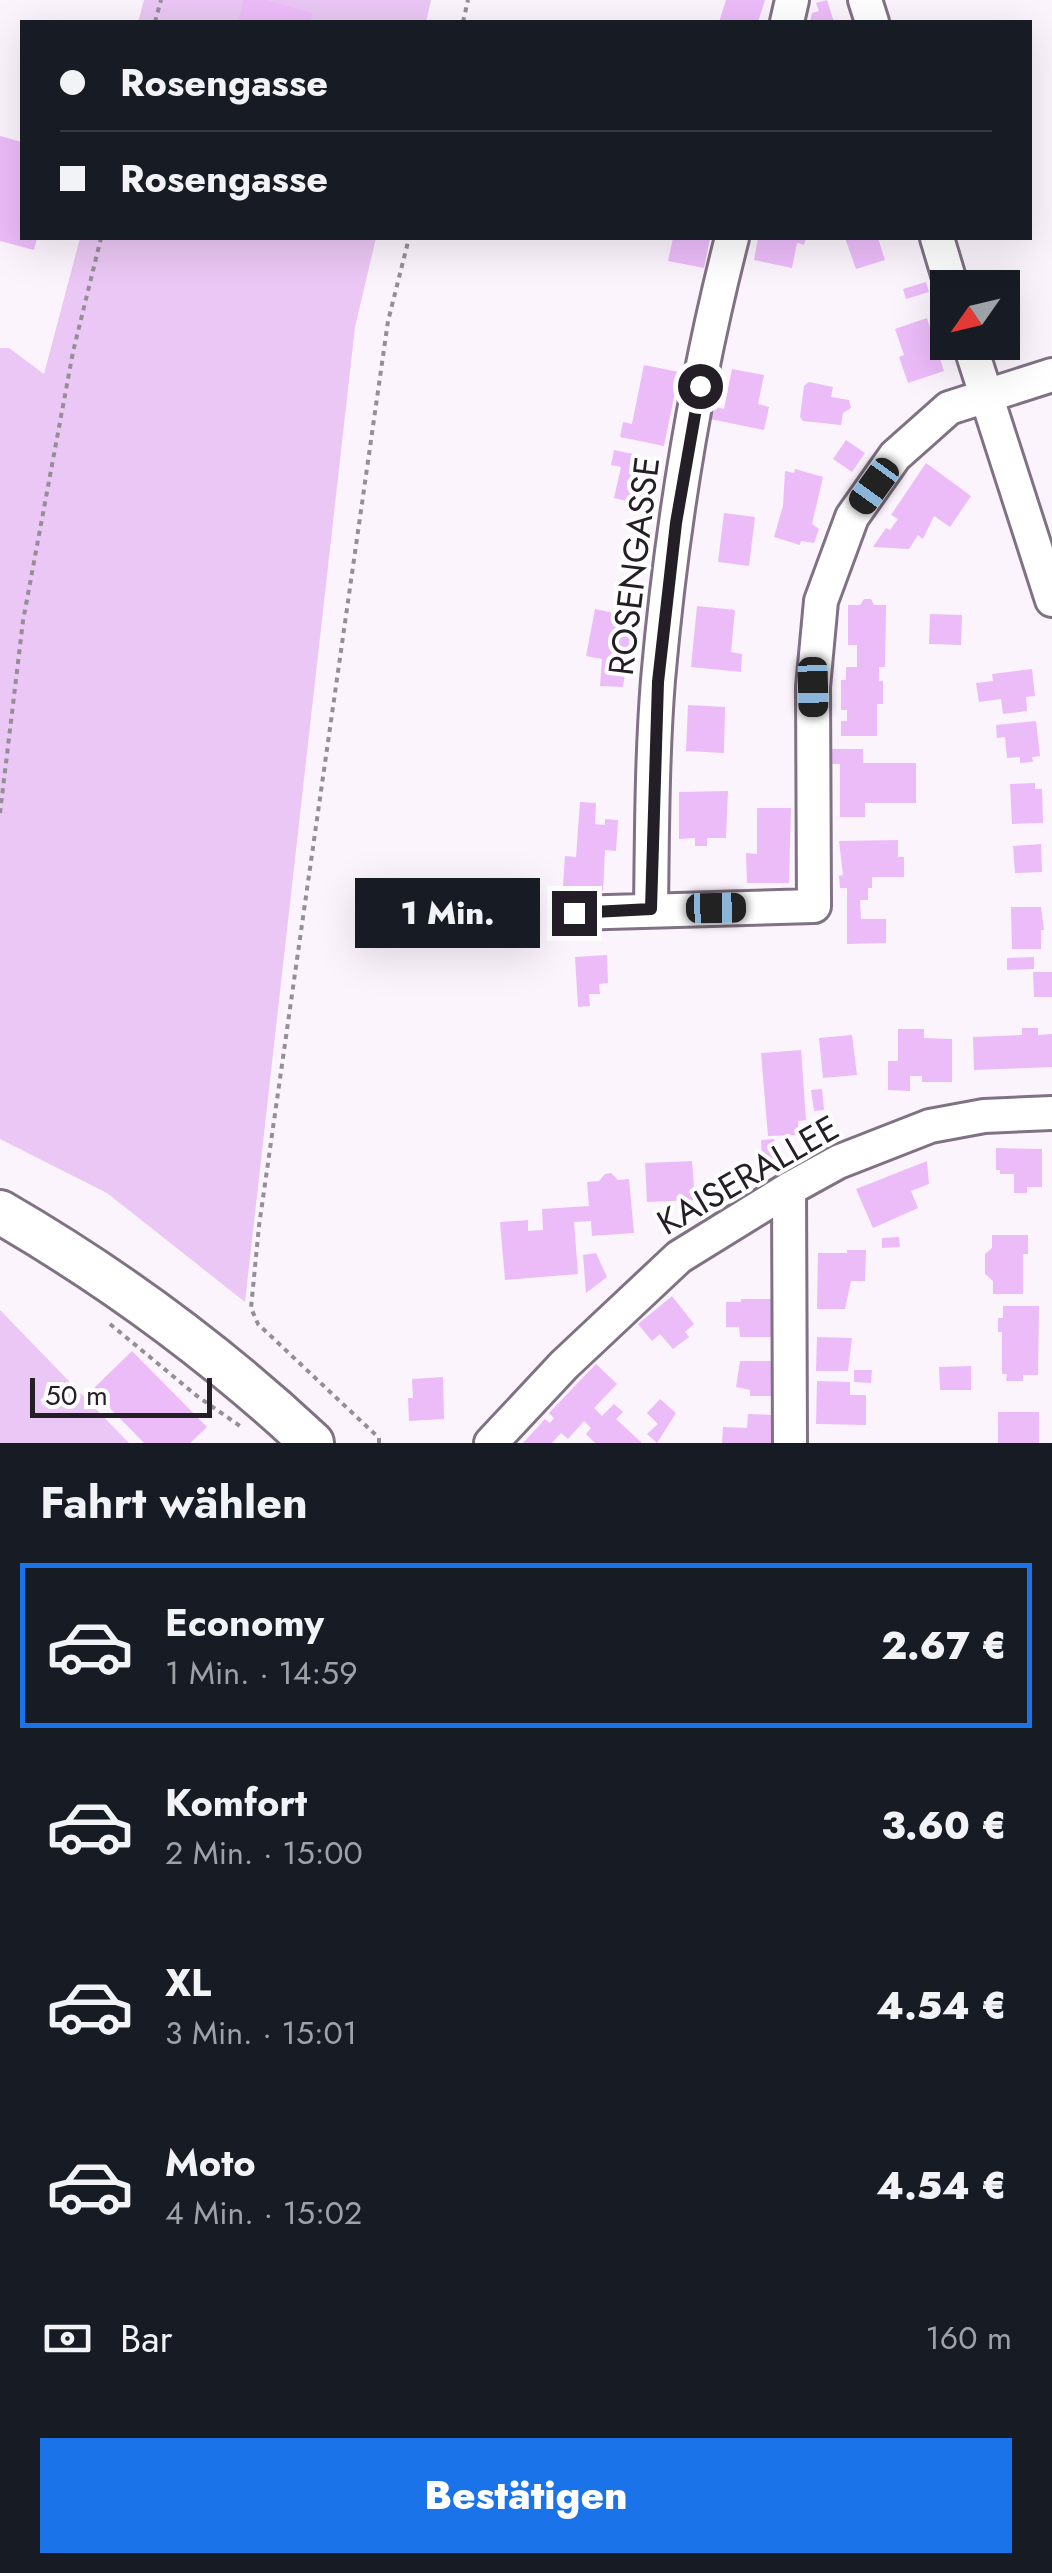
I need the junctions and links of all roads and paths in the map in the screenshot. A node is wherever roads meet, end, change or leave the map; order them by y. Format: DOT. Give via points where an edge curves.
graph roads {
  1 [pos="101,240"];
  2 [pos="408,240"];
  3 [pos="731,240"];
  4 [pos="938,240"];
  5 [pos="947,270"];
  6 [pos="973,360"];
  7 [pos="1052,375"];
  8 [pos="985,398"];
  9 [pos="1051,595"];
  10 [pos="0,814"];
  11 [pos="651,909"];
  12 [pos="574,913"];
  13 [pos="1052,1114"];
  14 [pos="789,1188"];
  15 [pos="0,1212"];
  16 [pos="96,1314"];
  17 [pos="246,1428"];
  18 [pos="312,1443"];
  19 [pos="379,1443"];
  20 [pos="492,1443"];
  21 [pos="790,1443"];
  1 -- 10 [label="path" via="73,352 23,621"];
  2 -- 19 [label="path" via="388,321 335,680 251,1308 258,1324"];
  3 -- 11 [label="street, ROSENGASSE" via="711,318 676,523 658,682"];
  4 -- 5 [label="street"];
  6 -- 8 [label="street"];
  7 -- 8 [label="street"];
  8 -- 9 [label="street"];
  8 -- 11 [label="street" via="949,408 895,456 852,517 821,602 813,687 814,906"];
  11 -- 12 [label="street"];
  13 -- 14 [label="street, KAISERALLEE" via="930,1126"];
  14 -- 20 [label="street, KAISERALLEE" via="679,1257"];
  14 -- 21 [label="street"];
  15 -- 18 [label="main road" via="190,1336"];
  16 -- 17 [label="path"];
}
